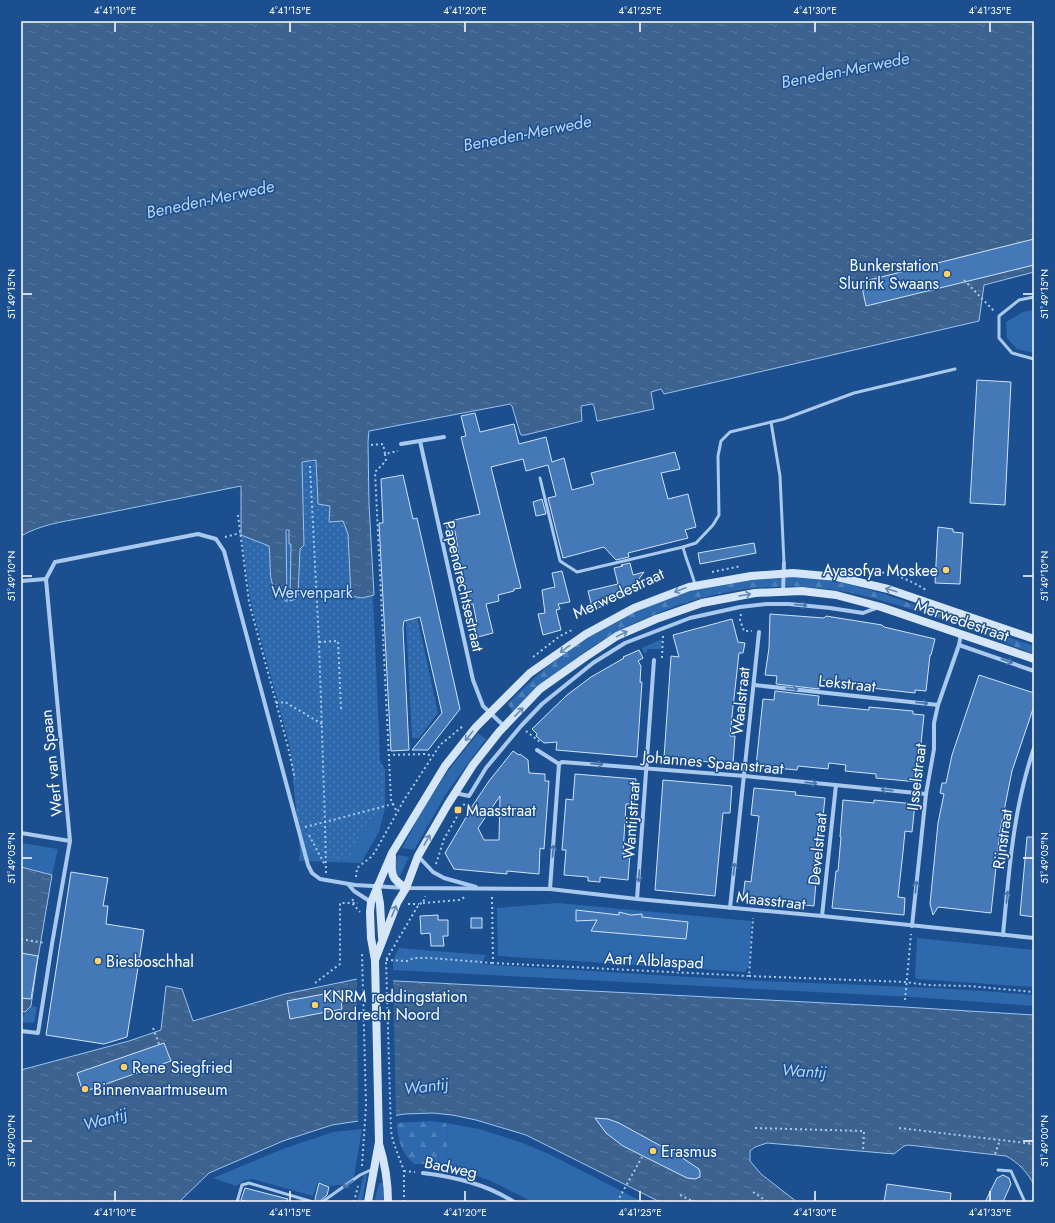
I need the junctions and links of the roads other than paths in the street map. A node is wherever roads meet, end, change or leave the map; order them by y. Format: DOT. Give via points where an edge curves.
graph roads {
  1 [pos="1034,297"];
  2 [pos="1034,359"];
  3 [pos="956,369"];
  4 [pos="771,422"];
  5 [pos="444,437"];
  6 [pos="420,441"];
  7 [pos="401,444"];
  8 [pos="540,478"];
  9 [pos="683,547"];
  10 [pos="784,563"];
  11 [pos="784,574"];
  12 [pos="46,579"];
  13 [pos="21,581"];
  14 [pos="695,586"];
  15 [pos="783,591"];
  16 [pos="881,607"];
  17 [pos="759,632"];
  18 [pos="961,634"];
  19 [pos="1034,639"];
  20 [pos="959,645"];
  21 [pos="1034,659"];
  22 [pos="654,660"];
  23 [pos="1034,671"];
  24 [pos="754,685"];
  25 [pos="938,705"];
  26 [pos="490,713"];
  27 [pos="505,727"];
  28 [pos="1034,748"];
  29 [pos="537,750"];
  30 [pos="559,764"];
  31 [pos="647,768"];
  32 [pos="745,776"];
  33 [pos="836,785"];
  34 [pos="454,793"];
  35 [pos="926,794"];
  36 [pos="21,833"];
  37 [pos="70,841"];
  38 [pos="392,853"];
  39 [pos="418,856"];
  40 [pos="348,884"];
  41 [pos="377,887"];
  42 [pos="406,888"];
  43 [pos="482,888"];
  44 [pos="550,889"];
  45 [pos="637,899"];
  46 [pos="371,902"];
  47 [pos="730,908"];
  48 [pos="822,916"];
  49 [pos="912,926"];
  50 [pos="1003,935"];
  51 [pos="1034,938"];
  52 [pos="382,940"];
  53 [pos="375,960"];
  54 [pos="21,1031"];
  55 [pos="379,1142"];
  56 [pos="374,1168"];
  57 [pos="998,1170"];
  58 [pos="423,1173"];
  59 [pos="237,1202"];
  60 [pos="313,1202"];
  61 [pos="322,1202"];
  62 [pos="368,1202"];
  63 [pos="388,1202"];
  64 [pos="514,1202"];
  65 [pos="1024,1202"];
  1 -- 2 [label="lane" via="1019,300 999,316 999,338 1012,354"];
  3 -- 4 [label="lane" via="854,393"];
  4 -- 9 [label="lane" via="730,432 721,441 718,456 719,514 713,526 696,543"];
  4 -- 10 [label="lane" via="780,476"];
  5 -- 6 [label="street"];
  6 -- 7 [label="street"];
  6 -- 26 [label="street, Papendrechtsestraat" via="473,680 483,706"];
  8 -- 9 [label="lane" via="560,561 577,572"];
  9 -- 14 [label="lane"];
  10 -- 11 [label="street"];
  11 -- 14 [label="main road, Merwedestraat" via="751,576"];
  11 -- 15 [label="street"];
  19 -- 11 [label="main road, Merwedestraat, one-way" via="888,589 837,577"];
  12 -- 13 [label="street"];
  12 -- 37 [label="street, Werf van Spaan"];
  12 -- 40 [label="street, Maasstraat" via="55,562 198,534 216,539 224,551 308,865 320,880"];
  14 -- 26 [label="main road, Merwedestraat, one-way" via="634,608 586,634 530,673"];
  15 -- 16 [label="main road, Merwedestraat" via="836,595"];
  27 -- 15 [label="main road, Merwedestraat, one-way" via="540,689 617,636 702,602"];
  16 -- 18 [label="main road, Merwedestraat"];
  34 -- 16 [label="street, one-way" via="469,796 486,768 520,726 542,704 593,663 625,643 690,618 740,607 789,604 863,613"];
  17 -- 24 [label="street, Waalstraat"];
  18 -- 20 [label="street, IJsselstraat"];
  18 -- 21 [label="main road, Merwedestraat"];
  20 -- 23 [label="street, Merwedestraat, one-way"];
  20 -- 25 [label="street, IJsselstraat"];
  22 -- 31 [label="street, Wantijstraat"];
  24 -- 25 [label="street, Lekstraat, one-way"];
  24 -- 32 [label="street, Waalstraat"];
  25 -- 35 [label="street, IJsselstraat"];
  26 -- 27 [label="street, Papendrechtsestraat"];
  26 -- 38 [label="main road, Merwedestraat, one-way" via="445,766"];
  27 -- 34 [label="main road, Merwedestraat" via="473,765"];
  50 -- 28 [label="street, Rijnstraat, one-way" via="1014,832 1026,772"];
  29 -- 30 [label="street"];
  30 -- 31 [label="street, Johannes Spaanstraat, one-way" via="562,762"];
  44 -- 30 [label="street, one-way"];
  31 -- 32 [label="street, Johannes Spaanstraat"];
  31 -- 45 [label="street, Wantijstraat, one-way"];
  32 -- 33 [label="street, Johannes Spaanstraat, one-way"];
  47 -- 32 [label="street, Waalstraat, one-way"];
  35 -- 33 [label="street, Johannes Spaanstraat, one-way"];
  33 -- 48 [label="street, Develstraat"];
  39 -- 34 [label="main road, Merwedestraat, one-way"];
  49 -- 35 [label="street, IJsselstraat, one-way"];
  36 -- 37 [label="street"];
  37 -- 54 [label="street, Werf van Spaan" via="38,1033"];
  38 -- 41 [label="main road, Merwedestraat"];
  38 -- 42 [label="main road" via="392,872 396,882"];
  39 -- 42 [label="main road, Merwedestraat"];
  39 -- 43 [label="street, Maasstraat" via="433,872 444,878"];
  40 -- 41 [label="street, Maasstraat"];
  40 -- 46 [label="street"];
  41 -- 42 [label="street, Maasstraat"];
  41 -- 46 [label="main road, Merwedestraat"];
  41 -- 52 [label="main road"];
  42 -- 43 [label="street, Maasstraat"];
  52 -- 42 [label="main road, Merwedestraat, one-way"];
  43 -- 44 [label="street, Maasstraat"];
  44 -- 45 [label="street, Maasstraat"];
  45 -- 47 [label="street, Maasstraat"];
  46 -- 53 [label="main road" via="371,938"];
  47 -- 48 [label="street, Maasstraat"];
  48 -- 49 [label="street, Maasstraat"];
  49 -- 50 [label="street, Maasstraat"];
  50 -- 51 [label="street, Maasstraat"];
  52 -- 53 [label="main road, Merwedestraat"];
  53 -- 55 [label="main road"];
  55 -- 56 [label="main road"];
  55 -- 63 [label="main road" via="385,1164"];
  56 -- 61 [label="lane, one-way"];
  56 -- 62 [label="main road"];
  57 -- 65 [label="lane" via="1011,1171"];
  58 -- 64 [label="street, Badweg" via="476,1183"];
  59 -- 60 [label="lane" via="242,1185 250,1183"];
}
